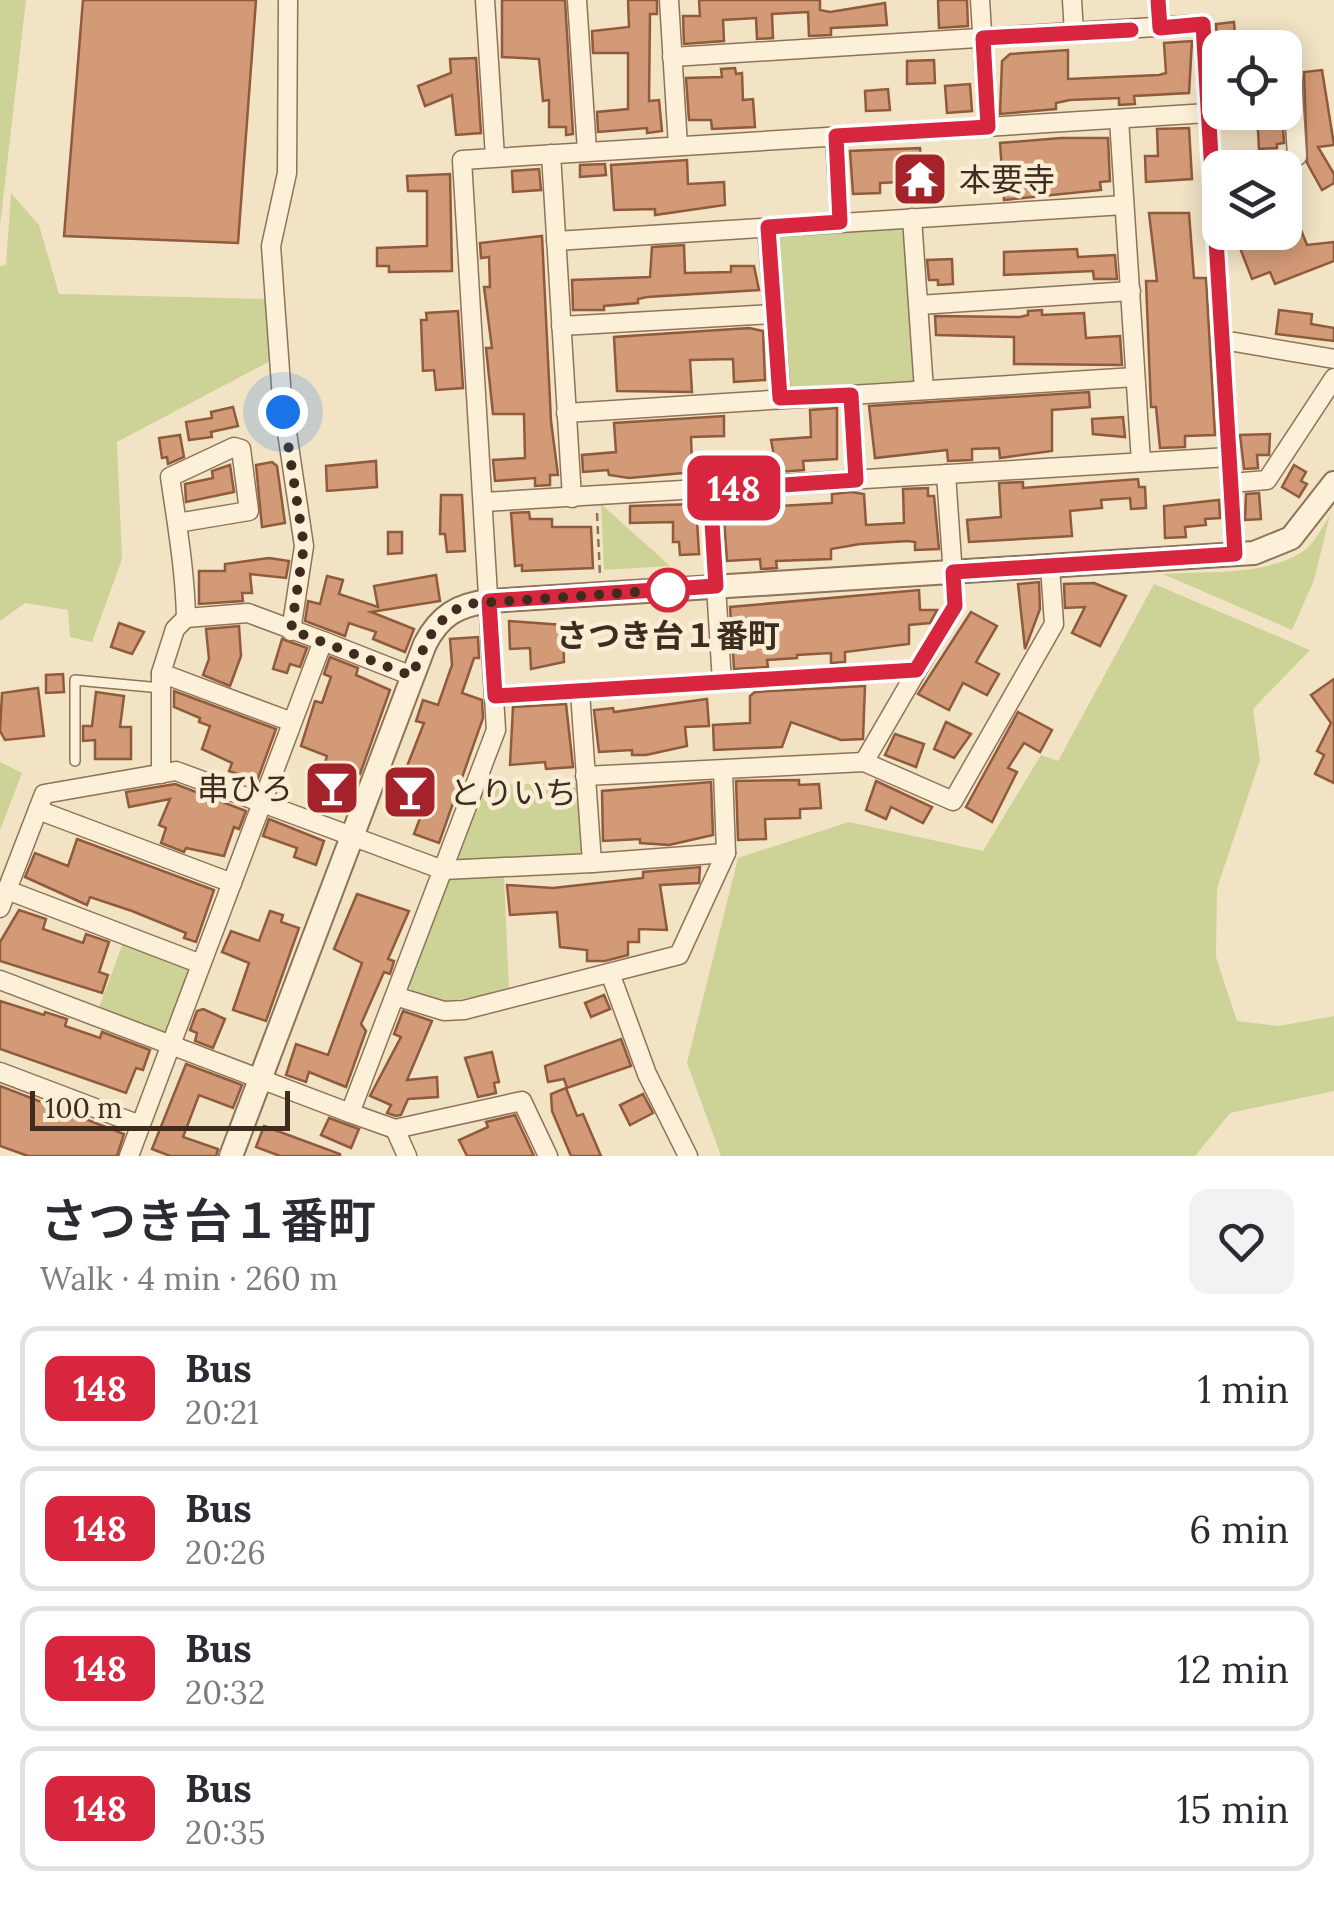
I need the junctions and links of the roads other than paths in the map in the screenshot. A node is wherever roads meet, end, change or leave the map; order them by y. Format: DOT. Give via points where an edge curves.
graph roads {
  1 [pos="288,0"];
  2 [pos="485,0"];
  3 [pos="577,0"];
  4 [pos="669,0"];
  5 [pos="980,0"];
  6 [pos="1072,0"];
  7 [pos="1158,0"];
  8 [pos="1160,28"];
  9 [pos="1204,30"];
  10 [pos="1074,34"];
  11 [pos="983,38"];
  12 [pos="672,57"];
  13 [pos="1202,113"];
  14 [pos="1119,119"];
  15 [pos="988,127"];
  16 [pos="836,136"];
  17 [pos="678,146"];
  18 [pos="587,151"];
  19 [pos="550,154"];
  20 [pos="495,157"];
  21 [pos="1124,205"];
  22 [pos="912,218"];
  23 [pos="840,222"];
  24 [pos="768,227"];
  25 [pos="556,241"];
  26 [pos="1219,250"];
  27 [pos="1131,291"];
  28 [pos="919,305"];
  29 [pos="774,314"];
  30 [pos="561,326"];
  31 [pos="1223,340"];
  32 [pos="1334,359"];
  33 [pos="1136,376"];
  34 [pos="1334,378"];
  35 [pos="924,390"];
  36 [pos="851,395"];
  37 [pos="780,398"];
  38 [pos="566,412"];
  39 [pos="1229,457"];
  40 [pos="1141,462"];
  41 [pos="946,474"];
  42 [pos="856,480"];
  43 [pos="1231,483"];
  44 [pos="1334,483"];
  45 [pos="710,490"];
  46 [pos="572,498"];
  47 [pos="484,502"];
  48 [pos="177,522"];
  49 [pos="1235,554"];
  50 [pos="1050,566"];
  51 [pos="953,572"];
  52 [pos="716,586"];
  53 [pos="489,601"];
  54 [pos="186,618"];
  55 [pos="291,630"];
  56 [pos="323,642"];
  57 [pos="916,670"];
  58 [pos="412,676"];
  59 [pos="160,681"];
  60 [pos="722,682"];
  61 [pos="580,692"];
  62 [pos="495,696"];
  63 [pos="292,722"];
  64 [pos="76,760"];
  65 [pos="864,762"];
  66 [pos="724,771"];
  67 [pos="161,774"];
  68 [pos="584,776"];
  69 [pos="262,802"];
  70 [pos="38,810"];
  71 [pos="352,838"];
  72 [pos="726,853"];
  73 [pos="592,863"];
  74 [pos="443,870"];
  75 [pos="232,883"];
  76 [pos="7,890"];
  77 [pos="0,908"];
  78 [pos="201,964"];
  79 [pos="610,973"];
  80 [pos="0,980"];
  81 [pos="395,996"];
  82 [pos="170,1044"];
  83 [pos="0,1072"];
  84 [pos="260,1079"];
  85 [pos="350,1113"];
  86 [pos="140,1125"];
  87 [pos="395,1129"];
  88 [pos="128,1156"];
  89 [pos="231,1156"];
  90 [pos="408,1156"];
  91 [pos="548,1156"];
  92 [pos="688,1156"];
  1 -- 55 [label="street" via="287,173 271,246 282,399 304,546"];
  2 -- 20 [label="street"];
  3 -- 18 [label="street"];
  4 -- 12 [label="street"];
  5 -- 11 [label="street"];
  6 -- 10 [label="street"];
  7 -- 8 [label="street"];
  8 -- 9 [label="street" via="1203,24"];
  8 -- 10 [label="street"];
  10 -- 11 [label="street"];
  11 -- 12 [label="street"];
  11 -- 15 [label="street"];
  12 -- 17 [label="street"];
  13 -- 14 [label="street"];
  14 -- 15 [label="street"];
  14 -- 21 [label="street"];
  15 -- 16 [label="street"];
  16 -- 17 [label="street"];
  16 -- 23 [label="street"];
  17 -- 18 [label="street"];
  18 -- 19 [label="street"];
  19 -- 20 [label="street"];
  19 -- 25 [label="street"];
  20 -- 47 [label="street" via="462,160"];
  21 -- 22 [label="street"];
  21 -- 27 [label="street"];
  22 -- 23 [label="street"];
  22 -- 28 [label="street"];
  23 -- 24 [label="street"];
  24 -- 25 [label="street"];
  24 -- 29 [label="street"];
  25 -- 30 [label="street"];
  26 -- 31 [label="street"];
  27 -- 28 [label="street"];
  27 -- 33 [label="street"];
  28 -- 35 [label="street"];
  29 -- 30 [label="street"];
  29 -- 37 [label="street"];
  30 -- 38 [label="street"];
  31 -- 32 [label="street"];
  31 -- 39 [label="street"];
  33 -- 35 [label="street"];
  33 -- 40 [label="street"];
  34 -- 43 [label="street" via="1267,480"];
  35 -- 36 [label="street"];
  36 -- 37 [label="street"];
  36 -- 42 [label="street"];
  37 -- 38 [label="street"];
  38 -- 46 [label="street"];
  39 -- 40 [label="street"];
  39 -- 43 [label="street"];
  40 -- 41 [label="street"];
  41 -- 42 [label="street"];
  41 -- 51 [label="street"];
  42 -- 45 [label="street"];
  43 -- 49 [label="street"];
  44 -- 49 [label="street" via="1291,538"];
  45 -- 46 [label="street"];
  45 -- 52 [label="street"];
  46 -- 47 [label="street"];
  47 -- 53 [label="street"];
  48 -- 48 [label="street" via="170,477 240,449 249,511"];
  48 -- 54 [label="street"];
  49 -- 50 [label="street"];
  50 -- 51 [label="street"];
  50 -- 65 [label="street" via="1054,624 953,801"];
  51 -- 52 [label="street"];
  51 -- 57 [label="street" via="955,606"];
  52 -- 53 [label="street"];
  52 -- 60 [label="street"];
  53 -- 58 [label="street" via="467,604 438,622"];
  53 -- 62 [label="street"];
  54 -- 55 [label="street" via="248,613"];
  54 -- 59 [label="street" via="175,629"];
  55 -- 56 [label="street"];
  56 -- 58 [label="street"];
  56 -- 63 [label="street"];
  57 -- 60 [label="street"];
  57 -- 65 [label="street"];
  58 -- 71 [label="street"];
  59 -- 63 [label="street"];
  59 -- 64 [label="lane" via="76,680"];
  59 -- 67 [label="street"];
  60 -- 61 [label="street"];
  61 -- 62 [label="street"];
  61 -- 68 [label="street"];
  62 -- 74 [label="street" via="494,737"];
  63 -- 69 [label="street"];
  65 -- 66 [label="street"];
  66 -- 68 [label="street"];
  66 -- 72 [label="street"];
  67 -- 69 [label="street" via="176,771"];
  67 -- 70 [label="street" via="44,794"];
  68 -- 73 [label="street"];
  69 -- 71 [label="street"];
  69 -- 75 [label="street"];
  70 -- 75 [label="street"];
  70 -- 76 [label="street"];
  71 -- 74 [label="street"];
  71 -- 84 [label="street"];
  72 -- 73 [label="street"];
  72 -- 79 [label="street" via="680,955"];
  73 -- 74 [label="street"];
  74 -- 81 [label="street"];
  75 -- 78 [label="street"];
  76 -- 77 [label="street"];
  76 -- 78 [label="street"];
  78 -- 82 [label="street"];
  79 -- 81 [label="street" via="464,1010 433,1009"];
  79 -- 92 [label="street" via="647,1074"];
  80 -- 82 [label="street"];
  81 -- 85 [label="street"];
  82 -- 84 [label="street"];
  82 -- 86 [label="street"];
  83 -- 86 [label="street"];
  84 -- 85 [label="street"];
  84 -- 89 [label="street"];
  85 -- 87 [label="street"];
  86 -- 88 [label="street"];
  87 -- 90 [label="street"];
  87 -- 91 [label="street" via="522,1102"];
}
